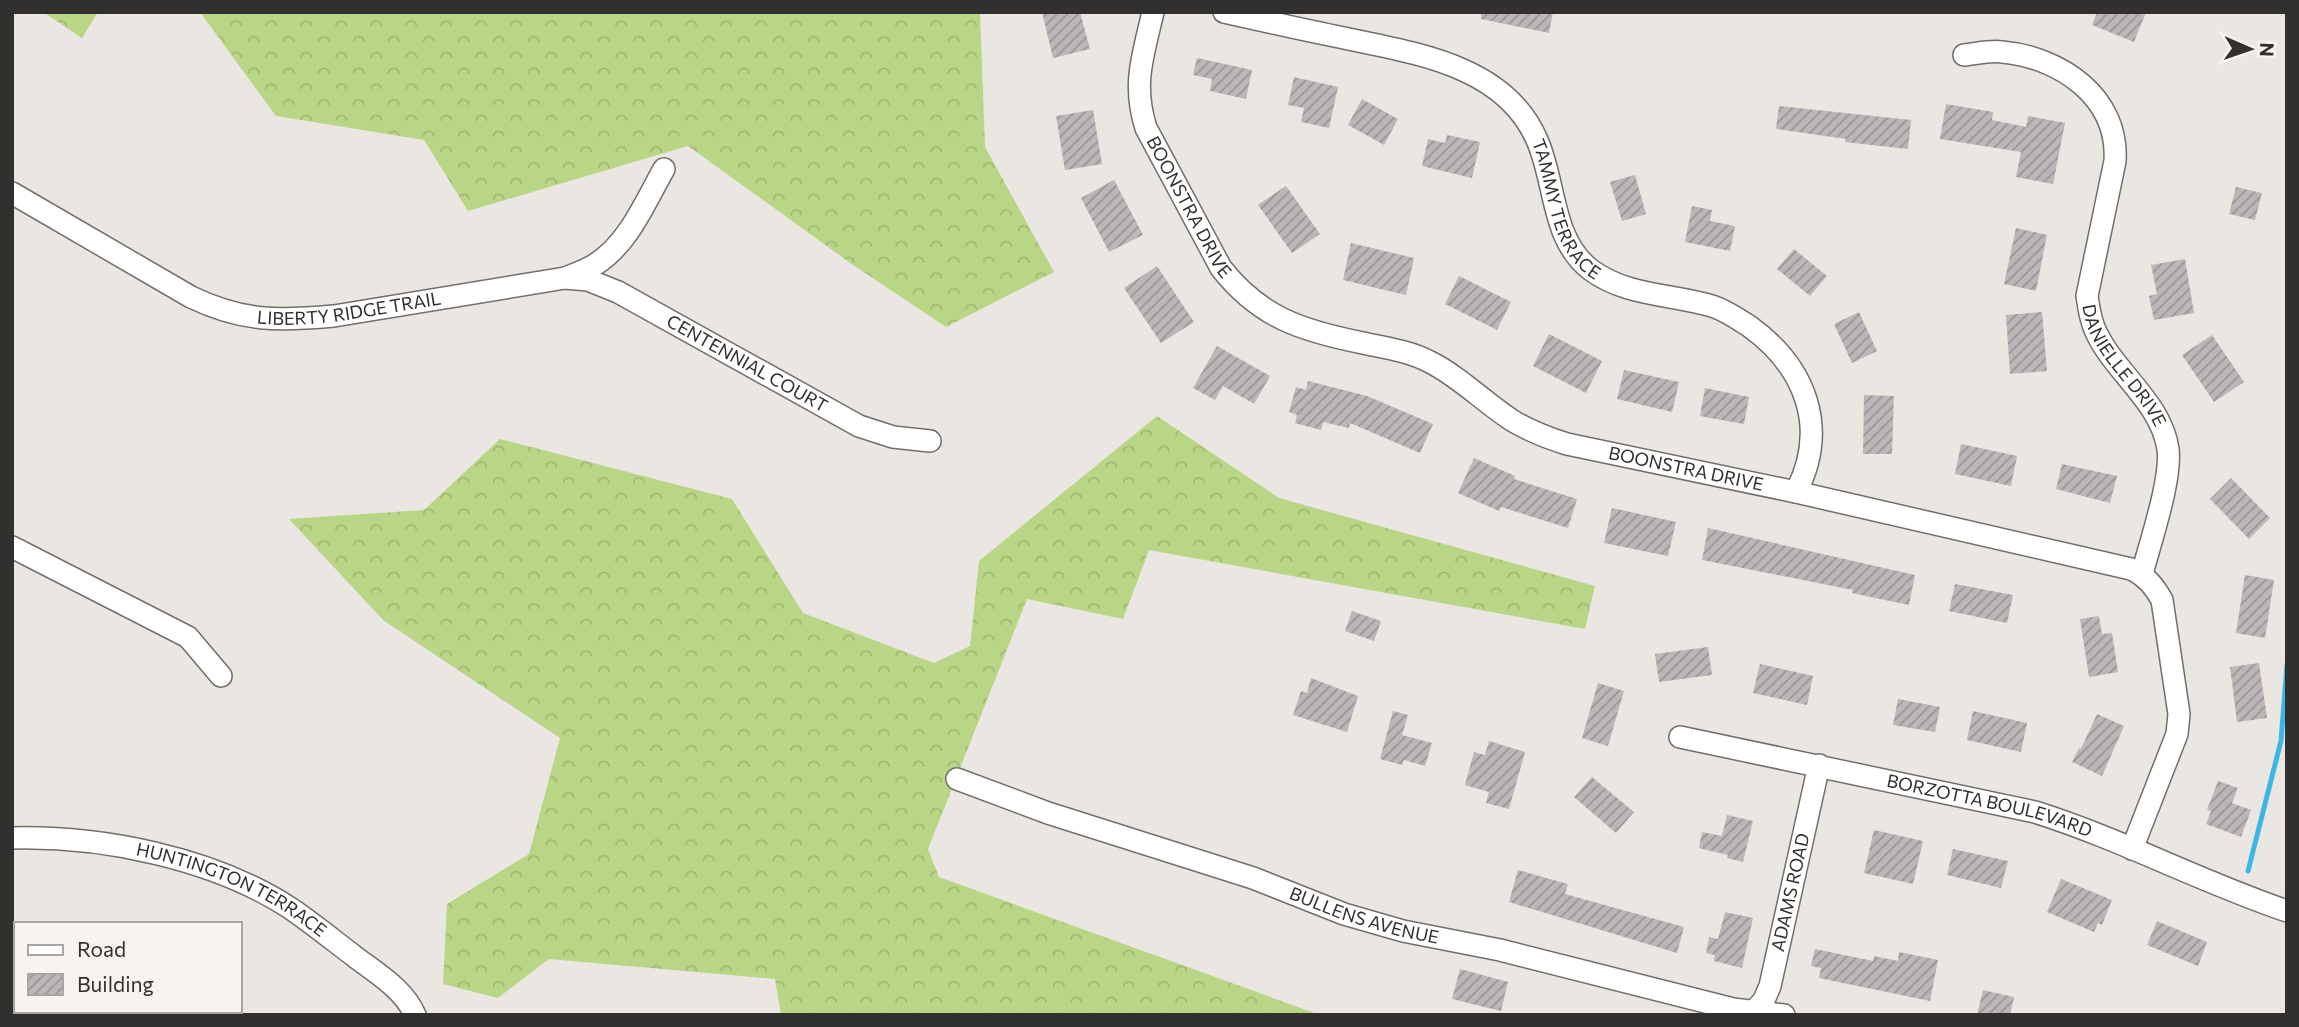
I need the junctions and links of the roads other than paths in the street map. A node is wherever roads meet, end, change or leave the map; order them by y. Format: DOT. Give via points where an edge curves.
graph roads {
  1 [pos="1153,12"];
  2 [pos="1224,12"];
  3 [pos="1964,55"];
  4 [pos="664,169"];
  5 [pos="12,193"];
  6 [pos="565,278"];
  7 [pos="930,441"];
  8 [pos="1796,492"];
  9 [pos="12,547"];
  10 [pos="2142,574"];
  11 [pos="220,676"];
  12 [pos="1679,737"];
  13 [pos="1819,765"];
  14 [pos="957,779"];
  15 [pos="12,838"];
  16 [pos="2132,849"];
  17 [pos="2287,911"];
  18 [pos="1753,1013"];
  19 [pos="415,1015"];
  20 [pos="1784,1015"];
  1 -- 8 [label="street, BOONSTRA DRIVE" via="1138,88 1139,108 1221,268 1254,303 1301,328 1406,351 1432,362 1514,421 1567,444"];
  2 -- 8 [label="street, TAMMY TERRACE" via="1405,51 1454,66 1500,92 1527,121 1538,141 1566,240 1590,270 1629,288 1714,306 1755,331 1782,355 1807,399 1812,423 1809,463"];
  3 -- 10 [label="street, DANIELLE DRIVE" via="2005,52 2053,65 2092,92 2113,128 2115,161 2087,296 2096,333 2154,413 2168,450 2168,470"];
  4 -- 6 [label="street, LIBERTY RIDGE TRAIL" via="613,251"];
  5 -- 6 [label="street, LIBERTY RIDGE TRAIL" via="191,297 247,317 334,316"];
  6 -- 7 [label="street, CENTENNIAL COURT" via="588,280 618,292 859,426 893,437"];
  8 -- 10 [label="street, BOONSTRA DRIVE"];
  9 -- 11 [label="street" via="188,637"];
  10 -- 16 [label="street" via="2162,600 2179,713 2173,748"];
  12 -- 13 [label="street, BORZOTTA BOULEVARD"];
  13 -- 16 [label="street, BORZOTTA BOULEVARD" via="2035,812"];
  13 -- 18 [label="street, ADAMS ROAD" via="1770,986"];
  14 -- 18 [label="street, BULLENS AVENUE" via="1253,878 1344,914"];
  15 -- 19 [label="street, HUNTINGTON TERRACE" via="141,850 230,878 314,925 395,988"];
  16 -- 17 [label="street, BORZOTTA BOULEVARD"];
  18 -- 20 [label="street, BULLENS AVENUE"];
}
